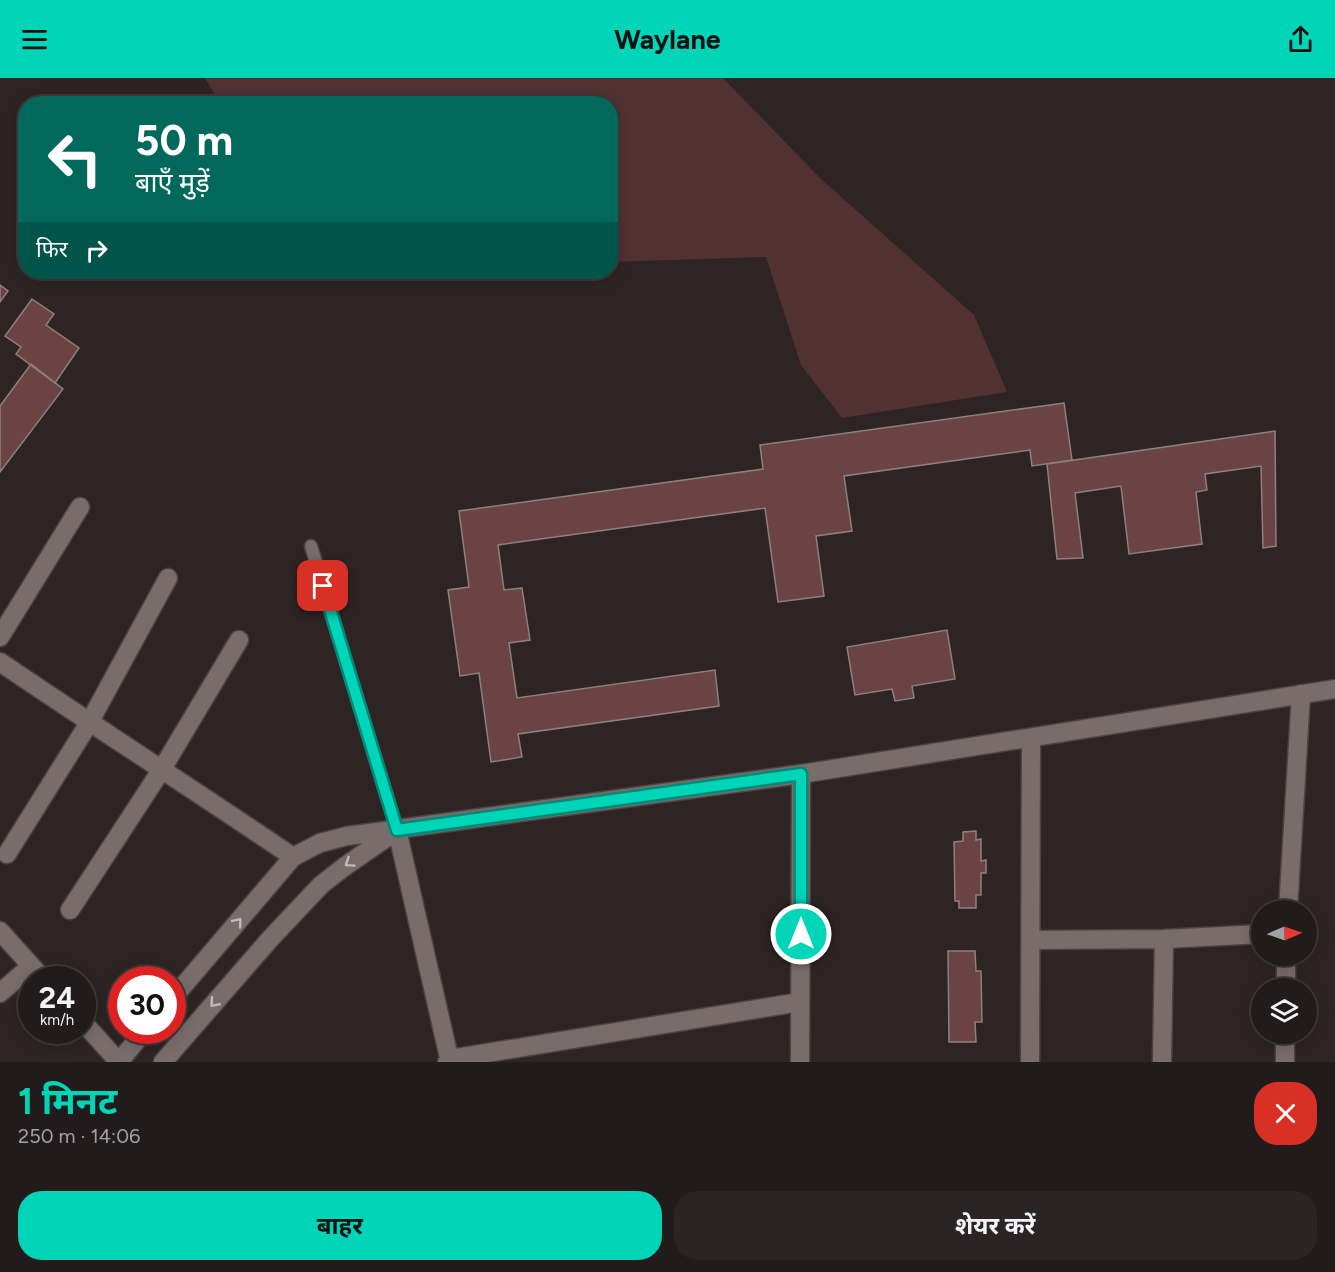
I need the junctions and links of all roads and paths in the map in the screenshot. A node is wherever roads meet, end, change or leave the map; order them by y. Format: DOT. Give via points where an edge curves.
graph roads {
  1 [pos="80,507"];
  2 [pos="311,546"];
  3 [pos="168,578"];
  4 [pos="0,637"];
  5 [pos="238,640"];
  6 [pos="0,662"];
  7 [pos="1335,689"];
  8 [pos="1301,694"];
  9 [pos="89,723"];
  10 [pos="1032,739"];
  11 [pos="162,769"];
  12 [pos="801,774"];
  13 [pos="397,830"];
  14 [pos="7,854"];
  15 [pos="293,857"];
  16 [pos="1289,900"];
  17 [pos="70,910"];
  18 [pos="0,931"];
  19 [pos="1251,935"];
  20 [pos="1164,939"];
  21 [pos="1032,940"];
  22 [pos="31,966"];
  23 [pos="18,977"];
  24 [pos="186,983"];
  25 [pos="0,993"];
  26 [pos="800,1002"];
  27 [pos="96,1037"];
  28 [pos="134,1044"];
  29 [pos="1285,1044"];
  30 [pos="449,1061"];
  31 [pos="119,1062"];
  32 [pos="163,1062"];
  33 [pos="800,1062"];
  34 [pos="1030,1062"];
  35 [pos="1162,1062"];
  36 [pos="1285,1062"];
  1 -- 4 [label="street"];
  2 -- 13 [label="lane"];
  3 -- 9 [label="street"];
  5 -- 11 [label="street"];
  6 -- 9 [label="street"];
  7 -- 8 [label="street"];
  8 -- 10 [label="street"];
  8 -- 16 [label="street"];
  9 -- 11 [label="street"];
  9 -- 14 [label="street"];
  10 -- 12 [label="street"];
  10 -- 21 [label="street"];
  11 -- 15 [label="street"];
  11 -- 17 [label="street"];
  12 -- 13 [label="street"];
  12 -- 26 [label="street"];
  13 -- 15 [label="street" via="320,843"];
  13 -- 30 [label="street"];
  13 -- 32 [label="street, one-way" via="321,885"];
  24 -- 15 [label="street, one-way"];
  18 -- 22 [label="street"];
  19 -- 20 [label="street"];
  20 -- 21 [label="street"];
  20 -- 35 [label="street"];
  21 -- 34 [label="street"];
  23 -- 25 [label="street"];
  26 -- 30 [label="street"];
  26 -- 33 [label="street"];
  27 -- 31 [label="street"];
  28 -- 31 [label="street"];
  29 -- 36 [label="street"];
}
